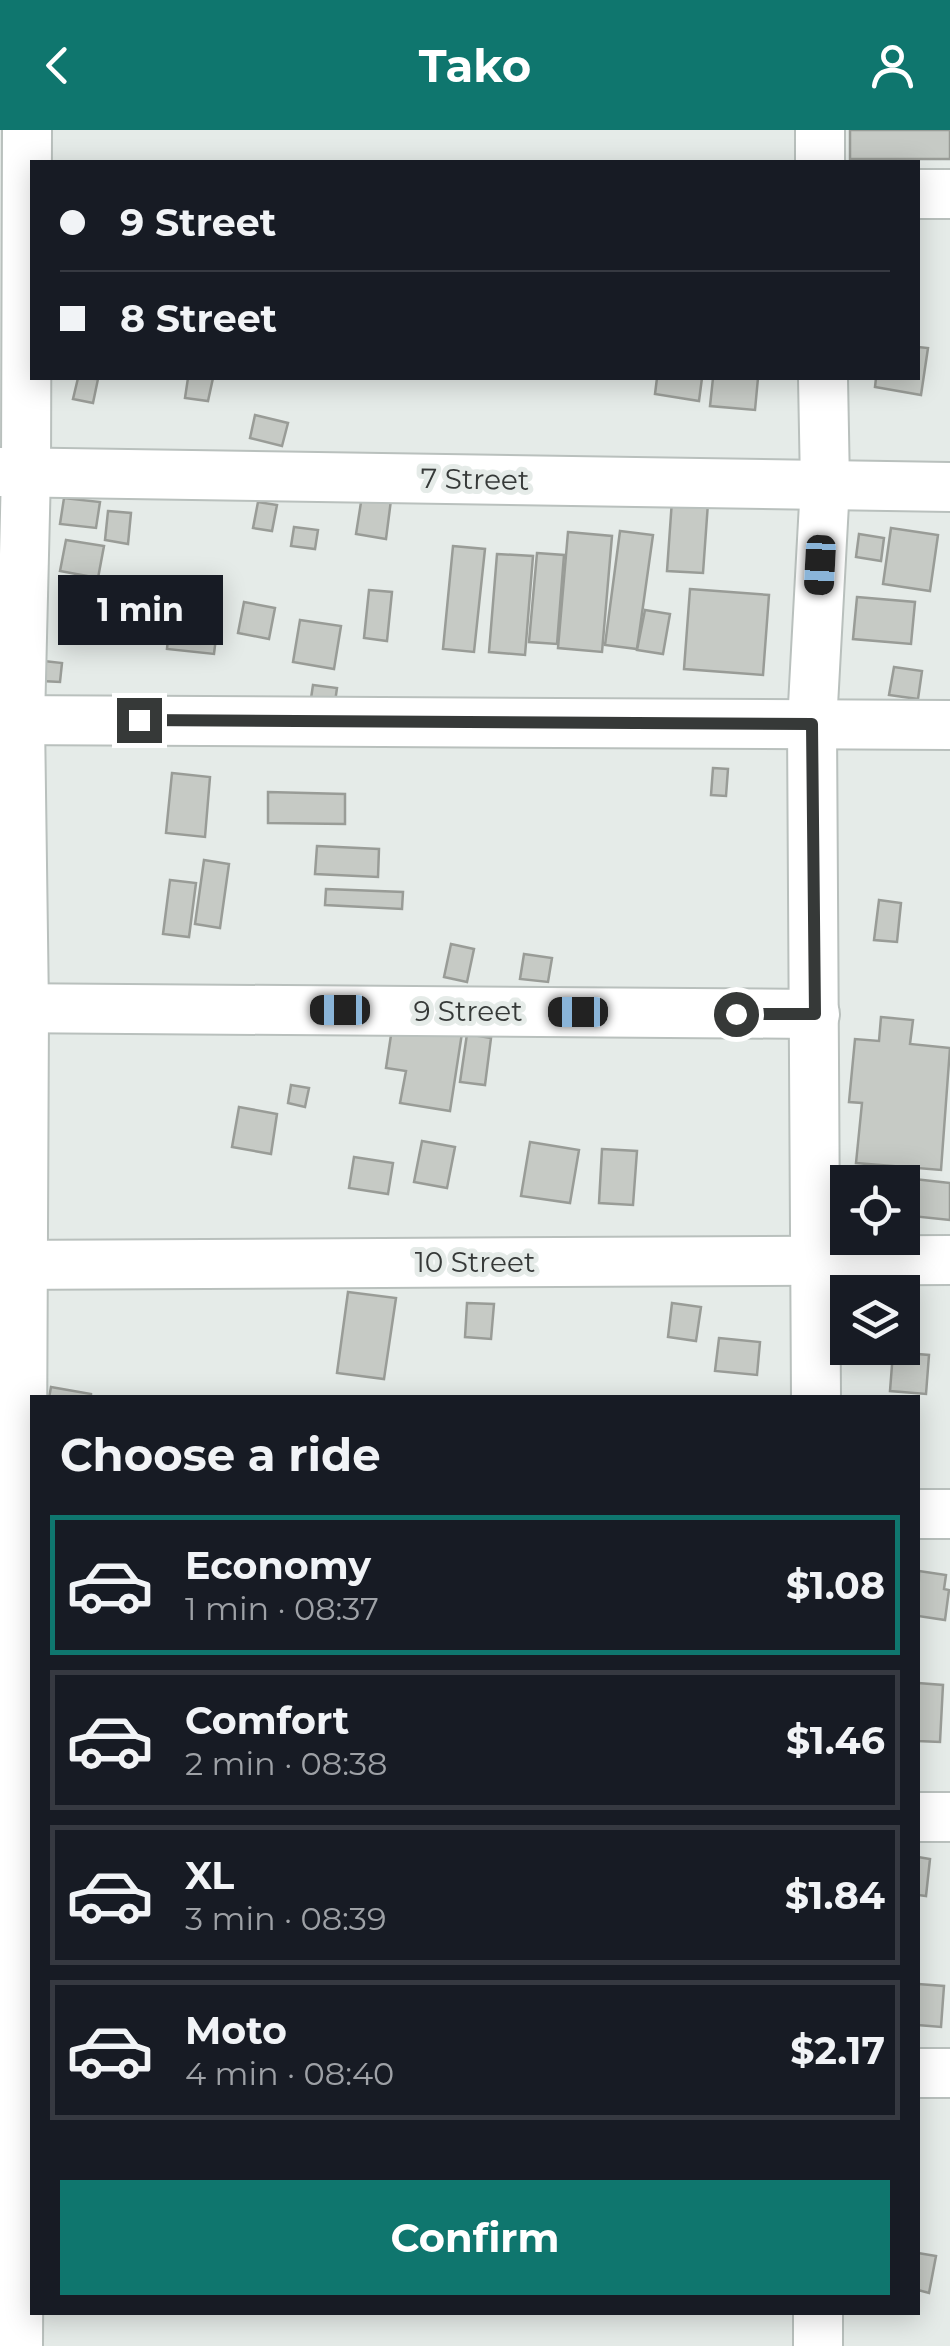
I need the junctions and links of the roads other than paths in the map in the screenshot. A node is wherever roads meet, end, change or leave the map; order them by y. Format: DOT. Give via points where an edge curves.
graph roads {
  1 [pos="28,130"];
  2 [pos="820,130"];
  3 [pos="820,160"];
  4 [pos="20,191"];
  5 [pos="920,194"];
  6 [pos="950,194"];
  7 [pos="823,380"];
  8 [pos="13,472"];
  9 [pos="825,485"];
  10 [pos="950,486"];
  11 [pos="10,720"];
  12 [pos="812,724"];
  13 [pos="950,725"];
  14 [pos="12,1008"];
  15 [pos="815,1014"];
  16 [pos="950,1260"];
  17 [pos="816,1261"];
  18 [pos="11,1264"];
  19 [pos="816,1395"];
  20 [pos="18,1512"];
  21 [pos="920,1514"];
  22 [pos="950,1514"];
  23 [pos="920,1817"];
  24 [pos="950,1817"];
  25 [pos="18,1819"];
  26 [pos="920,2073"];
  27 [pos="950,2073"];
  28 [pos="17,2074"];
  29 [pos="818,2315"];
  30 [pos="18,2346"];
  31 [pos="818,2346"];
  1 -- 4 [label="street"];
  2 -- 3 [label="street"];
  4 -- 8 [label="street"];
  5 -- 6 [label="street"];
  7 -- 9 [label="street"];
  8 -- 9 [label="street, 7 Street"];
  8 -- 11 [label="street"];
  9 -- 10 [label="street, 7 Street"];
  9 -- 12 [label="street"];
  11 -- 12 [label="street"];
  11 -- 14 [label="street"];
  12 -- 13 [label="street"];
  12 -- 15 [label="street"];
  14 -- 15 [label="street, 9 Street"];
  14 -- 18 [label="street"];
  15 -- 17 [label="street"];
  16 -- 17 [label="street, 10 Street"];
  17 -- 18 [label="street, 10 Street"];
  17 -- 19 [label="street"];
  18 -- 20 [label="street"];
  20 -- 25 [label="street"];
  21 -- 22 [label="street"];
  23 -- 24 [label="street"];
  25 -- 28 [label="street"];
  26 -- 27 [label="street"];
  28 -- 30 [label="street"];
  29 -- 31 [label="street"];
}
